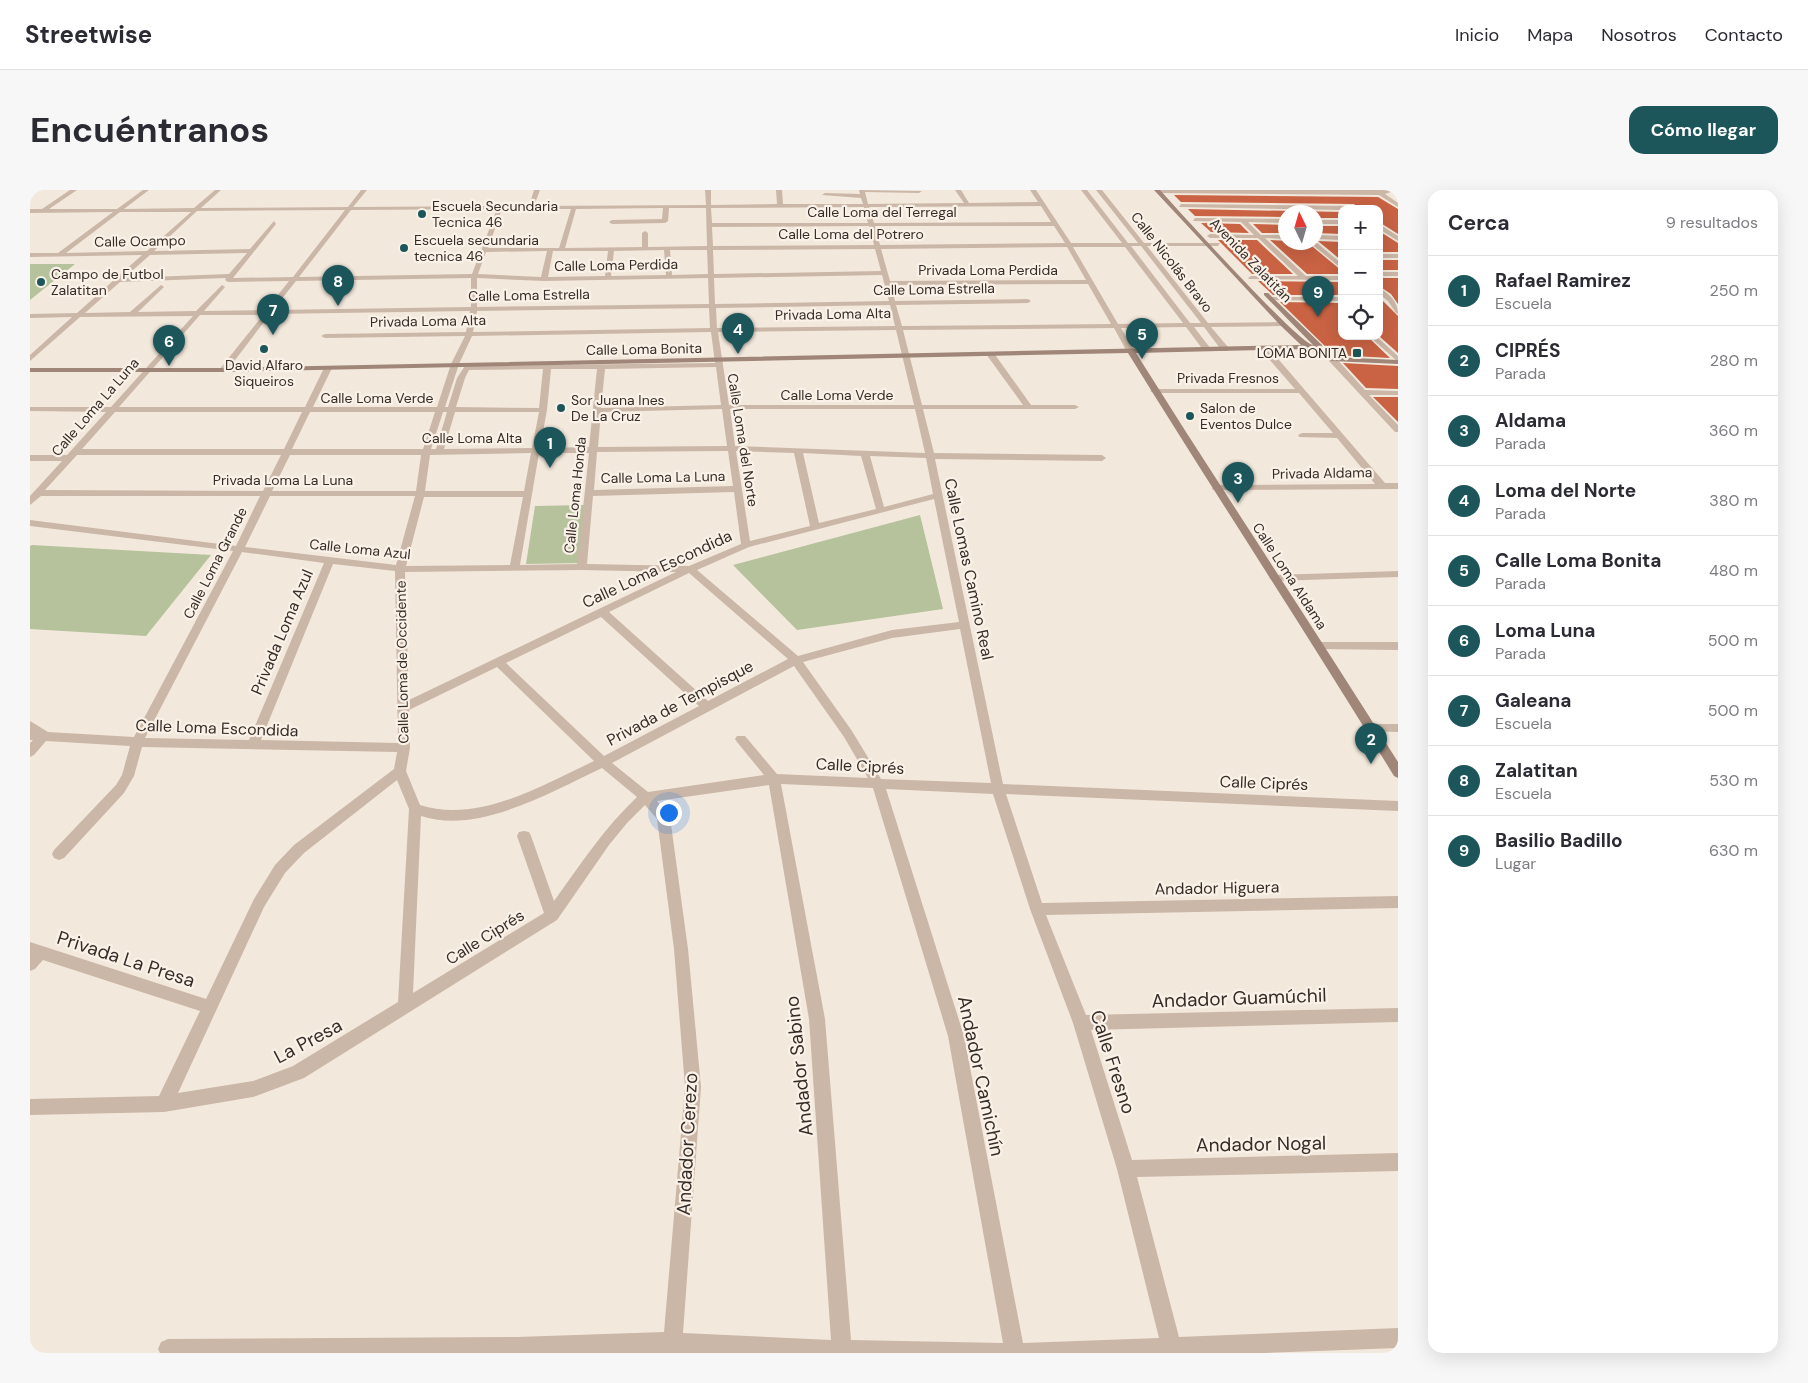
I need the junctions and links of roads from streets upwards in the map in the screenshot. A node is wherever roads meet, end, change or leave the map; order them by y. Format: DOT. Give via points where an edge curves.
graph roads {
  1 [pos="74,190"];
  2 [pos="146,190"];
  3 [pos="218,190"];
  4 [pos="364,190"];
  5 [pos="538,190"];
  6 [pos="708,190"];
  7 [pos="779,190"];
  8 [pos="958,190"];
  9 [pos="1032,190"];
  10 [pos="1084,190"];
  11 [pos="1100,190"];
  12 [pos="1157,190"];
  13 [pos="1165,190"];
  14 [pos="1394,190"];
  15 [pos="919,191"];
  16 [pos="1249,191"];
  17 [pos="1332,191"];
  18 [pos="863,192"];
  19 [pos="1380,193"];
  20 [pos="825,195"];
  21 [pos="1256,196"];
  22 [pos="1340,197"];
  23 [pos="1263,202"];
  24 [pos="1348,202"];
  25 [pos="967,204"];
  26 [pos="1041,204"];
  27 [pos="780,205"];
  28 [pos="866,205"];
  29 [pos="1352,205"];
  30 [pos="1398,205"];
  31 [pos="708,206"];
  32 [pos="1181,206"];
  33 [pos="574,207"];
  34 [pos="666,207"];
  35 [pos="1269,207"];
  36 [pos="500,208"];
  37 [pos="531,208"];
  38 [pos="1338,208"];
  39 [pos="349,209"];
  40 [pos="118,210"];
  41 [pos="197,210"];
  42 [pos="30,211"];
  43 [pos="42,211"];
  44 [pos="1278,214"];
  45 [pos="30,220"];
  46 [pos="1195,220"];
  47 [pos="1243,221"];
  48 [pos="1278,221"];
  49 [pos="612,222"];
  50 [pos="1323,222"];
  51 [pos="1338,222"];
  52 [pos="274,223"];
  53 [pos="709,224"];
  54 [pos="872,224"];
  55 [pos="1056,224"];
  56 [pos="1383,229"];
  57 [pos="644,233"];
  58 [pos="1210,236"];
  59 [pos="1260,237"];
  60 [pos="1278,237"];
  61 [pos="1323,237"];
  62 [pos="1338,238"];
  63 [pos="1388,238"];
  64 [pos="1398,239"];
  65 [pos="1209,244"];
  66 [pos="1218,244"];
  67 [pos="1069,245"];
  68 [pos="1127,245"];
  69 [pos="1143,245"];
  70 [pos="878,246"];
  71 [pos="667,247"];
  72 [pos="710,247"];
  73 [pos="611,248"];
  74 [pos="645,248"];
  75 [pos="550,249"];
  76 [pos="562,249"];
  77 [pos="484,250"];
  78 [pos="1321,250"];
  79 [pos="250,251"];
  80 [pos="1224,251"];
  81 [pos="148,253"];
  82 [pos="60,254"];
  83 [pos="30,255"];
  84 [pos="1328,256"];
  85 [pos="1338,256"];
  86 [pos="1383,256"];
  87 [pos="1398,256"];
  88 [pos="1338,264"];
  89 [pos="1244,271"];
  90 [pos="884,273"];
  91 [pos="1383,274"];
  92 [pos="1398,274"];
  93 [pos="474,276"];
  94 [pos="710,276"];
  95 [pos="608,277"];
  96 [pos="669,277"];
  97 [pos="229,278"];
  98 [pos="294,278"];
  99 [pos="1251,278"];
  100 [pos="1304,278"];
  101 [pos="1338,278"];
  102 [pos="544,279"];
  103 [pos="119,280"];
  104 [pos="1090,282"];
  105 [pos="887,283"];
  106 [pos="161,287"];
  107 [pos="222,287"];
  108 [pos="1383,292"];
  109 [pos="1383,293"];
  110 [pos="1398,294"];
  111 [pos="1271,299"];
  112 [pos="1332,299"];
  113 [pos="1338,300"];
  114 [pos="1383,300"];
  115 [pos="1391,300"];
  116 [pos="1028,301"];
  117 [pos="892,302"];
  118 [pos="712,304"];
  119 [pos="1338,304"];
  120 [pos="474,308"];
  121 [pos="1397,311"];
  122 [pos="270,312"];
  123 [pos="198,313"];
  124 [pos="132,314"];
  125 [pos="81,315"];
  126 [pos="30,316"];
  127 [pos="1282,324"];
  128 [pos="1189,325"];
  129 [pos="1206,325"];
  130 [pos="1116,326"];
  131 [pos="899,327"];
  132 [pos="714,330"];
  133 [pos="469,334"];
  134 [pos="325,336"];
  135 [pos="1376,340"];
  136 [pos="1264,348"];
  137 [pos="1310,348"];
  138 [pos="1207,349"];
  139 [pos="1225,349"];
  140 [pos="1130,350"];
  141 [pos="1320,350"];
  142 [pos="990,354"];
  143 [pos="906,355"];
  144 [pos="30,359"];
  145 [pos="1332,359"];
  146 [pos="1398,361"];
  147 [pos="719,362"];
  148 [pos="455,364"];
  149 [pos="601,366"];
  150 [pos="547,367"];
  151 [pos="328,368"];
  152 [pos="30,370"];
  153 [pos="146,370"];
  154 [pos="223,370"];
  155 [pos="1154,391"];
  156 [pos="1302,391"];
  157 [pos="1362,392"];
  158 [pos="1398,393"];
  159 [pos="724,407"];
  160 [pos="1029,407"];
  161 [pos="1075,407"];
  162 [pos="917,408"];
  163 [pos="30,409"];
  164 [pos="113,409"];
  165 [pos="307,410"];
  166 [pos="439,410"];
  167 [pos="453,410"];
  168 [pos="543,410"];
  169 [pos="598,410"];
  170 [pos="1396,425"];
  171 [pos="1302,435"];
  172 [pos="1339,436"];
  173 [pos="731,448"];
  174 [pos="593,450"];
  175 [pos="798,450"];
  176 [pos="286,452"];
  177 [pos="426,452"];
  178 [pos="439,452"];
  179 [pos="535,452"];
  180 [pos="865,453"];
  181 [pos="72,455"];
  182 [pos="930,456"];
  183 [pos="30,458"];
  184 [pos="1102,458"];
  185 [pos="1382,486"];
  186 [pos="1398,486"];
  187 [pos="1216,488"];
  188 [pos="737,489"];
  189 [pos="38,493"];
  190 [pos="589,493"];
  191 [pos="266,494"];
  192 [pos="420,494"];
  193 [pos="528,494"];
  194 [pos="937,496"];
  195 [pos="30,502"];
  196 [pos="881,511"];
  197 [pos="30,523"];
  198 [pos="815,527"];
  199 [pos="746,545"];
  200 [pos="239,549"];
  201 [pos="330,560"];
  202 [pos="582,567"];
  203 [pos="514,568"];
  204 [pos="400,569"];
  205 [pos="690,569"];
  206 [pos="1398,574"];
  207 [pos="1274,578"];
  208 [pos="602,612"];
  209 [pos="965,625"];
  210 [pos="1320,646"];
  211 [pos="1398,646"];
  212 [pos="796,660"];
  213 [pos="499,662"];
  214 [pos="403,708"];
  215 [pos="708,708"];
  216 [pos="30,726"];
  217 [pos="1369,728"];
  218 [pos="1398,728"];
  219 [pos="30,735"];
  220 [pos="44,735"];
  221 [pos="741,739"];
  222 [pos="137,742"];
  223 [pos="253,745"];
  224 [pos="404,748"];
  225 [pos="30,752"];
  226 [pos="603,762"];
  227 [pos="400,771"];
  228 [pos="1398,773"];
  229 [pos="774,779"];
  230 [pos="878,784"];
  231 [pos="998,789"];
  232 [pos="646,798"];
  233 [pos="1398,806"];
  234 [pos="415,809"];
  235 [pos="524,836"];
  236 [pos="60,854"];
  237 [pos="1398,902"];
  238 [pos="1037,909"];
  239 [pos="552,916"];
  240 [pos="35,951"];
  241 [pos="30,964"];
  242 [pos="209,1007"];
  243 [pos="405,1007"];
  244 [pos="1398,1015"];
  245 [pos="1081,1022"];
  246 [pos="164,1104"];
  247 [pos="30,1107"];
  248 [pos="1398,1162"];
  249 [pos="1126,1169"];
  250 [pos="1398,1338"];
  251 [pos="673,1347"];
  252 [pos="168,1349"];
  253 [pos="516,1350"];
  254 [pos="1173,1350"];
  255 [pos="842,1352"];
  256 [pos="1015,1353"];
  1 -- 43 [label="street"];
  2 -- 40 [label="street"];
  3 -- 41 [label="street"];
  4 -- 39 [label="street"];
  5 -- 37 [label="street"];
  6 -- 31 [label="street, Calle Loma del Norte"];
  7 -- 27 [label="street"];
  8 -- 25 [label="street"];
  9 -- 26 [label="street, Calle Loma Aldama"];
  10 -- 68 [label="street, Calle Nicolás Bravo"];
  11 -- 69 [label="street, Calle Nicolás Bravo"];
  12 -- 13 [label="street"];
  12 -- 65 [label="street, Avenida Zalatitán"];
  13 -- 16 [label="street"];
  13 -- 32 [label="street, Avenida Zalatitán"];
  14 -- 19 [label="street"];
  15 -- 18 [label="street"];
  16 -- 17 [label="street"];
  16 -- 21 [label="street"];
  17 -- 19 [label="street"];
  17 -- 22 [label="street"];
  18 -- 20 [label="street"];
  18 -- 28 [label="street, Calle Lomas Camino Real"];
  19 -- 30 [label="street"];
  23 -- 35 [label="street"];
  24 -- 29 [label="street"];
  25 -- 26 [label="street"];
  25 -- 28 [label="street"];
  26 -- 55 [label="street, Calle Loma Aldama"];
  27 -- 28 [label="street"];
  27 -- 31 [label="street"];
  28 -- 54 [label="street, Calle Lomas Camino Real"];
  31 -- 34 [label="street"];
  31 -- 53 [label="street, Calle Loma del Norte"];
  32 -- 35 [label="street"];
  32 -- 46 [label="street, Avenida Zalatitán"];
  33 -- 34 [label="street"];
  33 -- 37 [label="street"];
  33 -- 76 [label="street"];
  34 -- 49 [label="street" via="665,221"];
  35 -- 38 [label="street"];
  35 -- 44 [label="street"];
  36 -- 37 [label="street"];
  36 -- 39 [label="street"];
  36 -- 77 [label="street, Calle Loma de Occidente"];
  39 -- 41 [label="street"];
  39 -- 98 [label="street"];
  40 -- 41 [label="street"];
  40 -- 43 [label="street"];
  40 -- 82 [label="street"];
  41 -- 81 [label="street"];
  42 -- 43 [label="street"];
  43 -- 45 [label="street"];
  46 -- 47 [label="street"];
  46 -- 58 [label="street, Avenida Zalatitán"];
  47 -- 48 [label="street"];
  47 -- 59 [label="street"];
  50 -- 51 [label="street"];
  52 -- 79 [label="street"];
  53 -- 54 [label="street, Calle Loma del Terregal"];
  53 -- 72 [label="street, Calle Loma del Norte"];
  54 -- 55 [label="street, Calle Loma del Terregal"];
  54 -- 70 [label="street, Calle Lomas Camino Real"];
  55 -- 67 [label="street, Calle Loma Aldama"];
  56 -- 64 [label="street"];
  57 -- 74 [label="street"];
  58 -- 59 [label="street"];
  58 -- 66 [label="street, Avenida Zalatitán"];
  59 -- 60 [label="street"];
  59 -- 100 [label="street"];
  61 -- 62 [label="street"];
  63 -- 64 [label="street"];
  65 -- 66 [label="street, Calle Loma del Potrero"];
  65 -- 69 [label="street, Calle Loma del Potrero"];
  65 -- 127 [label="street, Avenida Zalatitán"];
  66 -- 80 [label="street, Avenida Zalatitán"];
  67 -- 68 [label="street, Calle Loma del Potrero"];
  67 -- 70 [label="street, Calle Loma del Potrero"];
  67 -- 104 [label="street, Calle Loma Aldama"];
  68 -- 69 [label="street, Calle Loma del Potrero"];
  68 -- 128 [label="street, Calle Nicolás Bravo"];
  69 -- 129 [label="street, Calle Nicolás Bravo"];
  70 -- 72 [label="street, Calle Loma del Potrero"];
  70 -- 90 [label="street, Calle Lomas Camino Real"];
  71 -- 72 [label="street, Calle Loma del Potrero"];
  71 -- 74 [label="street, Calle Loma del Potrero"];
  71 -- 96 [label="street"];
  72 -- 94 [label="street, Calle Loma del Norte"];
  73 -- 74 [label="street, Calle Loma del Potrero"];
  73 -- 76 [label="street, Calle Loma del Potrero"];
  73 -- 95 [label="street"];
  75 -- 76 [label="street, Calle Loma del Potrero"];
  75 -- 77 [label="street, Calle Loma del Potrero"];
  75 -- 102 [label="street"];
  77 -- 93 [label="street, Calle Loma de Occidente"];
  78 -- 84 [label="street"];
  79 -- 81 [label="street, Calle Ocampo"];
  79 -- 97 [label="street"];
  81 -- 82 [label="street, Calle Ocampo"];
  81 -- 103 [label="street"];
  82 -- 83 [label="street, Calle Ocampo"];
  84 -- 85 [label="street"];
  84 -- 88 [label="street"];
  86 -- 87 [label="street"];
  89 -- 99 [label="street, Avenida Zalatitán"];
  90 -- 94 [label="street, Calle Loma Perdida"];
  90 -- 105 [label="street, Calle Lomas Camino Real"];
  91 -- 92 [label="street"];
  93 -- 98 [label="street, Calle Loma Perdida"];
  93 -- 102 [label="street, Calle Loma Perdida"];
  93 -- 120 [label="street, Calle Loma de Occidente"];
  94 -- 96 [label="street, Calle Loma Perdida"];
  94 -- 118 [label="street, Calle Loma del Norte"];
  95 -- 96 [label="street, Calle Loma Perdida"];
  95 -- 102 [label="street, Calle Loma Perdida"];
  97 -- 98 [label="street, Calle Loma Perdida"];
  97 -- 103 [label="street, Calle Loma Perdida"];
  98 -- 122 [label="street"];
  99 -- 100 [label="street"];
  99 -- 111 [label="street, Avenida Zalatitán"];
  100 -- 101 [label="street"];
  103 -- 125 [label="street"];
  104 -- 105 [label="street, Privada Loma Perdida"];
  104 -- 130 [label="street, Calle Loma Aldama"];
  105 -- 117 [label="street, Calle Lomas Camino Real"];
  106 -- 124 [label="street"];
  107 -- 123 [label="street, Calle Loma La Luna"];
  108 -- 110 [label="street"];
  109 -- 115 [label="street"];
  111 -- 112 [label="street"];
  111 -- 141 [label="street, Avenida Zalatitán"];
  112 -- 113 [label="street"];
  112 -- 119 [label="street"];
  114 -- 115 [label="street"];
  115 -- 121 [label="street"];
  116 -- 117 [label="street, Calle Loma Estrella"];
  117 -- 118 [label="street, Calle Loma Estrella"];
  117 -- 131 [label="street, Calle Lomas Camino Real"];
  118 -- 120 [label="street, Calle Loma Estrella"];
  118 -- 132 [label="street, Calle Loma del Norte"];
  120 -- 122 [label="street, Calle Loma Estrella"];
  120 -- 133 [label="street, Calle Loma de Occidente"];
  122 -- 123 [label="street, Calle Loma Estrella"];
  122 -- 154 [label="street"];
  123 -- 124 [label="street, Calle Loma Estrella"];
  123 -- 153 [label="street, Calle Loma La Luna"];
  124 -- 125 [label="street, Calle Loma Estrella"];
  125 -- 126 [label="street, Calle Loma Estrella"];
  125 -- 144 [label="street"];
  127 -- 129 [label="street, Privada Loma Alta"];
  127 -- 137 [label="street, Avenida Zalatitán"];
  128 -- 129 [label="street, Privada Loma Alta"];
  128 -- 130 [label="street, Privada Loma Alta"];
  128 -- 138 [label="street, Calle Nicolás Bravo"];
  129 -- 139 [label="street, Calle Nicolás Bravo"];
  130 -- 131 [label="street, Privada Loma Alta"];
  130 -- 140 [label="street, Calle Loma Aldama"];
  131 -- 132 [label="street, Privada Loma Alta"];
  131 -- 143 [label="street, Calle Lomas Camino Real"];
  132 -- 133 [label="street, Privada Loma Alta"];
  132 -- 147 [label="street, Calle Loma del Norte"];
  133 -- 134 [label="street, Privada Loma Alta"];
  133 -- 148 [label="street, Calle Loma de Occidente"];
  135 -- 146 [label="street"];
  136 -- 137 [label="street, Calle Loma Bonita"];
  136 -- 139 [label="street, Calle Loma Bonita"];
  136 -- 156 [label="street"];
  137 -- 141 [label="street, Calle Loma Bonita"];
  138 -- 139 [label="street, Calle Loma Bonita"];
  138 -- 140 [label="street, Calle Loma Bonita"];
  140 -- 142 [label="street, Calle Loma Bonita"];
  140 -- 155 [label="street, Calle Loma Aldama"];
  141 -- 145 [label="street, Avenida Zalatitán"];
  142 -- 143 [label="street, Calle Loma Bonita"];
  142 -- 160 [label="street"];
  143 -- 147 [label="street, Calle Loma Bonita"];
  143 -- 162 [label="street, Calle Lomas Camino Real"];
  145 -- 146 [label="street"];
  145 -- 157 [label="street"];
  147 -- 148 [label="street, Calle Loma Bonita"];
  147 -- 149 [label="street"];
  147 -- 159 [label="street, Calle Loma del Norte"];
  148 -- 151 [label="street, Calle Loma Bonita"];
  148 -- 166 [label="street, Calle Loma de Occidente"];
  149 -- 150 [label="street"];
  149 -- 169 [label="street, Calle Loma Honda"];
  150 -- 167 [label="street" via="466,369"];
  150 -- 168 [label="street"];
  151 -- 154 [label="street, Calle Loma Bonita"];
  151 -- 165 [label="street, Calle Loma Grande"];
  152 -- 153 [label="street, Calle Loma Bonita"];
  153 -- 154 [label="street, Calle Loma Bonita"];
  153 -- 164 [label="street, Calle Loma La Luna"];
  155 -- 156 [label="street, Privada Fresnos"];
  155 -- 187 [label="street, Calle Loma Aldama"];
  156 -- 172 [label="street"];
  157 -- 158 [label="street"];
  157 -- 170 [label="street"];
  159 -- 162 [label="street, Calle Loma Verde"];
  159 -- 169 [label="street, Calle Loma Verde"];
  159 -- 173 [label="street, Calle Loma del Norte"];
  160 -- 161 [label="street, Calle Loma Verde"];
  160 -- 162 [label="street, Calle Loma Verde"];
  162 -- 182 [label="street, Calle Lomas Camino Real"];
  163 -- 164 [label="street, Calle Loma Verde"];
  164 -- 165 [label="street, Calle Loma Verde"];
  164 -- 181 [label="street, Calle Loma La Luna"];
  165 -- 166 [label="street, Calle Loma Verde"];
  165 -- 176 [label="street, Calle Loma Grande"];
  166 -- 167 [label="street, Calle Loma Verde"];
  166 -- 177 [label="street, Calle Loma de Occidente"];
  167 -- 168 [label="street, Calle Loma Verde"];
  167 -- 178 [label="street"];
  168 -- 179 [label="street"];
  169 -- 174 [label="street, Calle Loma Honda"];
  171 -- 172 [label="street"];
  172 -- 185 [label="street"];
  173 -- 174 [label="street, Calle Loma Alta"];
  173 -- 175 [label="street, Calle Loma Alta"];
  173 -- 188 [label="street, Calle Loma del Norte"];
  174 -- 179 [label="street, Calle Loma Alta"];
  174 -- 190 [label="street, Calle Loma Honda"];
  175 -- 180 [label="street, Calle Loma Alta"];
  175 -- 198 [label="street"];
  176 -- 177 [label="street, Calle Loma Alta"];
  176 -- 181 [label="street, Calle Loma Alta"];
  176 -- 191 [label="street, Calle Loma Grande"];
  177 -- 178 [label="street, Calle Loma Alta"];
  177 -- 192 [label="street, Calle Loma de Occidente"];
  178 -- 179 [label="street, Calle Loma Alta"];
  179 -- 193 [label="street"];
  180 -- 182 [label="street, Calle Loma Alta"];
  180 -- 196 [label="street"];
  181 -- 183 [label="street, Calle Loma Alta"];
  181 -- 189 [label="street, Calle Loma La Luna"];
  182 -- 184 [label="street"];
  182 -- 194 [label="street, Calle Lomas Camino Real"];
  185 -- 186 [label="street, Privada Aldama"];
  185 -- 187 [label="street, Privada Aldama"];
  187 -- 207 [label="street, Calle Loma Aldama"];
  188 -- 190 [label="street, Calle Loma La Luna"];
  188 -- 199 [label="street, Calle Loma del Norte"];
  189 -- 191 [label="street, Privada Loma La Luna"];
  189 -- 195 [label="street, Calle Loma La Luna"];
  190 -- 202 [label="street, Calle Loma Honda"];
  191 -- 192 [label="street, Privada Loma La Luna"];
  191 -- 200 [label="street, Calle Loma Grande"];
  192 -- 193 [label="street, Privada Loma La Luna"];
  192 -- 204 [label="street, Calle Loma de Occidente"];
  193 -- 203 [label="street"];
  194 -- 196 [label="street, Calle Loma Escondida"];
  194 -- 209 [label="street, Calle Lomas Camino Real"];
  196 -- 198 [label="street, Calle Loma Escondida"];
  197 -- 200 [label="street, Calle Loma Azul"];
  198 -- 199 [label="street, Calle Loma Escondida"];
  199 -- 205 [label="street, Calle Loma Escondida"];
  200 -- 201 [label="street, Calle Loma Azul"];
  200 -- 222 [label="street, Calle Loma Grande"];
  201 -- 204 [label="street, Calle Loma Azul"];
  201 -- 223 [label="street, Privada Loma Azul"];
  202 -- 203 [label="street, Calle Loma Azul"];
  202 -- 205 [label="street, Calle Loma Azul"];
  203 -- 204 [label="street, Calle Loma Azul"];
  204 -- 214 [label="street, Calle Loma de Occidente"];
  205 -- 208 [label="street, Calle Loma Escondida"];
  205 -- 212 [label="street, Andador Camichín"];
  206 -- 207 [label="street"];
  207 -- 210 [label="street, Calle Loma Aldama"];
  208 -- 213 [label="street, Calle Loma Escondida"];
  208 -- 215 [label="street"];
  209 -- 212 [label="street, Privada de Tempisque" via="892,634"];
  209 -- 231 [label="street, Calle Lomas Camino Real"];
  210 -- 211 [label="street"];
  210 -- 217 [label="street, Calle Loma Aldama"];
  212 -- 215 [label="street, Privada de Tempisque"];
  212 -- 230 [label="street, Andador Camichín" via="848,734"];
  213 -- 214 [label="street, Calle Loma Escondida"];
  213 -- 226 [label="street"];
  214 -- 224 [label="street, Calle Loma de Occidente"];
  215 -- 226 [label="street, Privada de Tempisque"];
  216 -- 220 [label="street"];
  217 -- 218 [label="street"];
  217 -- 228 [label="street, Calle Loma Aldama"];
  219 -- 220 [label="street, Calle Loma Escondida"];
  220 -- 222 [label="street, Calle Loma Escondida"];
  220 -- 225 [label="street"];
  221 -- 229 [label="street"];
  222 -- 223 [label="street, Calle Loma Escondida"];
  222 -- 236 [label="street, Calle Loma Grande" via="128,776 120,789"];
  223 -- 224 [label="street, Calle Loma Escondida"];
  224 -- 227 [label="street, Calle Loma de Occidente"];
  226 -- 232 [label="street"];
  226 -- 234 [label="street, Privada de Tempisque" via="512,805 457,816 436,816"];
  227 -- 234 [label="street"];
  227 -- 242 [label="street" via="299,850 280,869 259,903"];
  229 -- 230 [label="street, Calle Ciprés"];
  229 -- 232 [label="street, Calle Ciprés"];
  229 -- 255 [label="street, Andador Sabino" via="817,1019"];
  230 -- 231 [label="street, Calle Ciprés"];
  230 -- 256 [label="street, Andador Camichín" via="956,1036"];
  231 -- 233 [label="street, Calle Ciprés"];
  231 -- 238 [label="street, Calle Fresno"];
  232 -- 239 [label="street, Calle Ciprés" via="604,841"];
  232 -- 251 [label="street, Andador Cerezo" via="663,817 681,949 694,1087"];
  234 -- 243 [label="street"];
  235 -- 239 [label="street"];
  237 -- 238 [label="street, Andador Higuera"];
  238 -- 245 [label="street, Calle Fresno"];
  239 -- 243 [label="street, Calle Ciprés"];
  240 -- 241 [label="street"];
  240 -- 242 [label="street, Privada La Presa"];
  242 -- 246 [label="street"];
  243 -- 246 [label="street, La Presa" via="298,1072 253,1089"];
  244 -- 245 [label="street, Andador Guamúchil"];
  245 -- 249 [label="street, Calle Fresno"];
  246 -- 247 [label="street, La Presa"];
  248 -- 249 [label="street, Andador Nogal"];
  249 -- 254 [label="street, Calle Fresno"];
  250 -- 254 [label="street"];
  251 -- 253 [label="street"];
  251 -- 255 [label="street"];
  252 -- 253 [label="street"];
  254 -- 256 [label="street"];
  255 -- 256 [label="street"];
}
